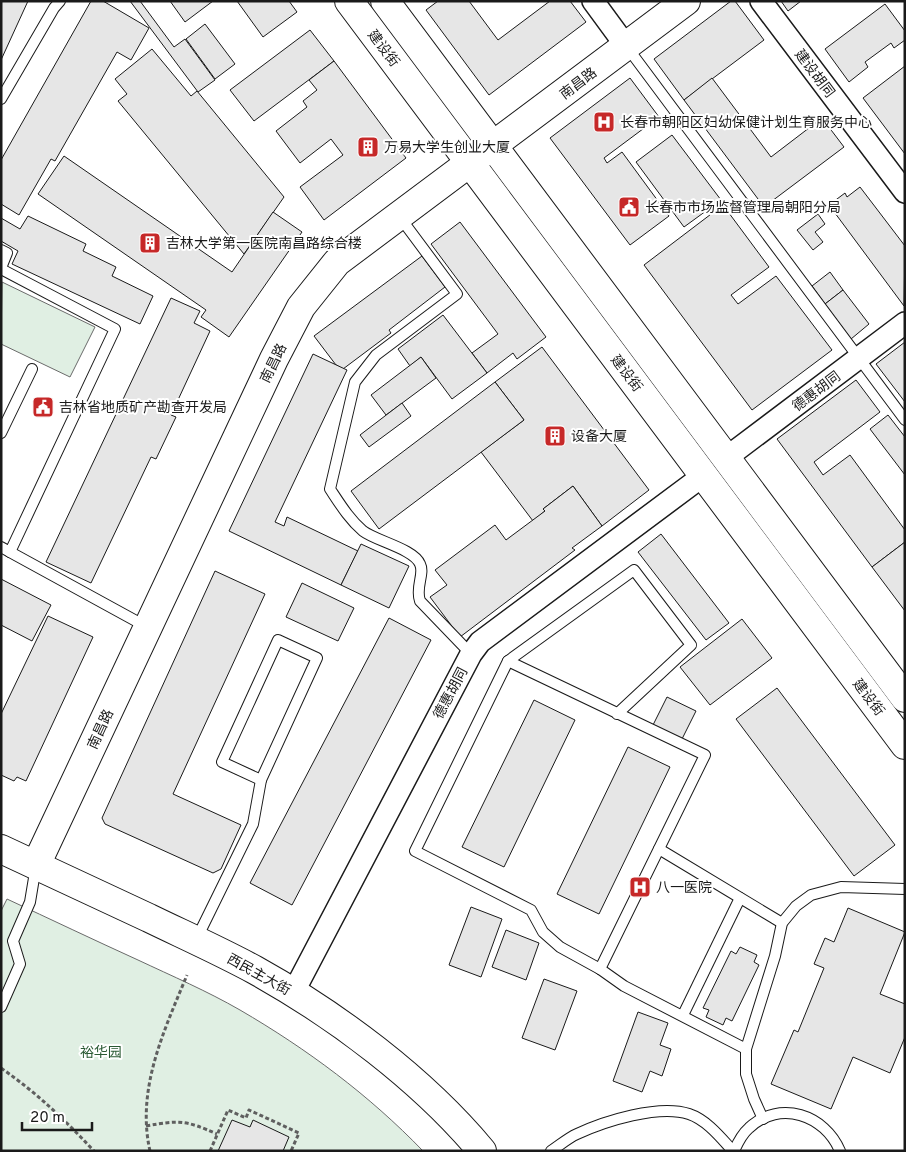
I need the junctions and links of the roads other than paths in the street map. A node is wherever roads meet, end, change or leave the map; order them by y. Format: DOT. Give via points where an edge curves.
graph roads {
  1 [pos="60,1"];
  2 [pos="349,1"];
  3 [pos="385,1"];
  4 [pos="593,1"];
  5 [pos="686,1"];
  6 [pos="761,1"];
  7 [pos="626,46"];
  8 [pos="1,99"];
  9 [pos="494,146"];
  10 [pos="471,163"];
  11 [pos="905,192"];
  12 [pos="399,216"];
  13 [pos="1,250"];
  14 [pos="1,269"];
  15 [pos="905,323"];
  16 [pos="859,358"];
  17 [pos="32,369"];
  18 [pos="905,420"];
  19 [pos="1,434"];
  20 [pos="726,458"];
  21 [pos="704,475"];
  22 [pos="6,550"];
  23 [pos="148,627"];
  24 [pos="471,654"];
  25 [pos="508,661"];
  26 [pos="905,698"];
  27 [pos="617,714"];
  28 [pos="905,745"];
  29 [pos="261,780"];
  30 [pos="1,849"];
  31 [pos="659,850"];
  32 [pos="36,865"];
  33 [pos="905,889"];
  34 [pos="740,898"];
  35 [pos="782,923"];
  36 [pos="196,940"];
  37 [pos="600,969"];
  38 [pos="293,993"];
  39 [pos="1,1006"];
  40 [pos="683,1015"];
  41 [pos="746,1049"];
  42 [pos="763,1119"];
  43 [pos="482,1151"];
  44 [pos="551,1151"];
  45 [pos="734,1151"];
  46 [pos="840,1151"];
  1 -- 8 [label="lane"];
  2 -- 10 [label="main road, 建设街"];
  3 -- 9 [label="main road, 建设街"];
  4 -- 7 [label="street"];
  5 -- 7 [label="main road, 南昌路"];
  6 -- 11 [label="street, 建设胡同"];
  7 -- 9 [label="main road, 南昌路"];
  7 -- 16 [label="lane"];
  9 -- 10 [label="main road, 南昌路"];
  9 -- 20 [label="main road, 建设街"];
  10 -- 12 [label="main road, 南昌路"];
  10 -- 21 [label="main road, 建设街"];
  12 -- 23 [label="main road, 南昌路" via="337,262 301,306"];
  12 -- 24 [label="lane" via="457,294 376,355 355,382 330,489 345,514 364,532 419,561 422,568 417,593 420,601"];
  13 -- 14 [label="lane" via="8,254"];
  14 -- 22 [label="lane" via="115,329"];
  15 -- 16 [label="street, 德惠胡同"];
  16 -- 18 [label="lane"];
  16 -- 20 [label="street, 德惠胡同"];
  17 -- 19 [label="lane"];
  20 -- 26 [label="main road, 建设街"];
  21 -- 24 [label="street, 德惠胡同" via="489,635"];
  21 -- 28 [label="main road, 建设街"];
  22 -- 23 [label="lane"];
  23 -- 32 [label="main road, 南昌路"];
  24 -- 38 [label="street, 德惠胡同"];
  25 -- 27 [label="lane"];
  25 -- 27 [label="lane" via="634,570 691,645"];
  25 -- 37 [label="lane" via="415,851 531,910 543,932 560,948"];
  27 -- 31 [label="lane" via="705,755"];
  29 -- 29 [label="lane" via="222,762 278,640 316,658"];
  29 -- 36 [label="lane" via="253,824"];
  30 -- 32 [label="main road, 西民主大街"];
  31 -- 34 [label="lane"];
  31 -- 37 [label="lane"];
  32 -- 36 [label="main road, 西民主大街"];
  32 -- 39 [label="lane" via="30,902 13,941 20,964"];
  33 -- 35 [label="lane" via="841,887 811,894"];
  34 -- 35 [label="lane"];
  34 -- 40 [label="lane"];
  35 -- 41 [label="lane"];
  36 -- 38 [label="main road, 西民主大街"];
  37 -- 40 [label="lane" via="624,986"];
  38 -- 43 [label="main road, 西民主大街" via="352,1032 396,1067"];
  40 -- 41 [label="lane"];
  41 -- 42 [label="lane" via="746,1074"];
  42 -- 45 [label="lane" via="740,1138"];
  42 -- 46 [label="lane" via="785,1113 807,1117 827,1130"];
  44 -- 45 [label="lane" via="576,1134 614,1119 657,1111 689,1114 703,1121"];
}
